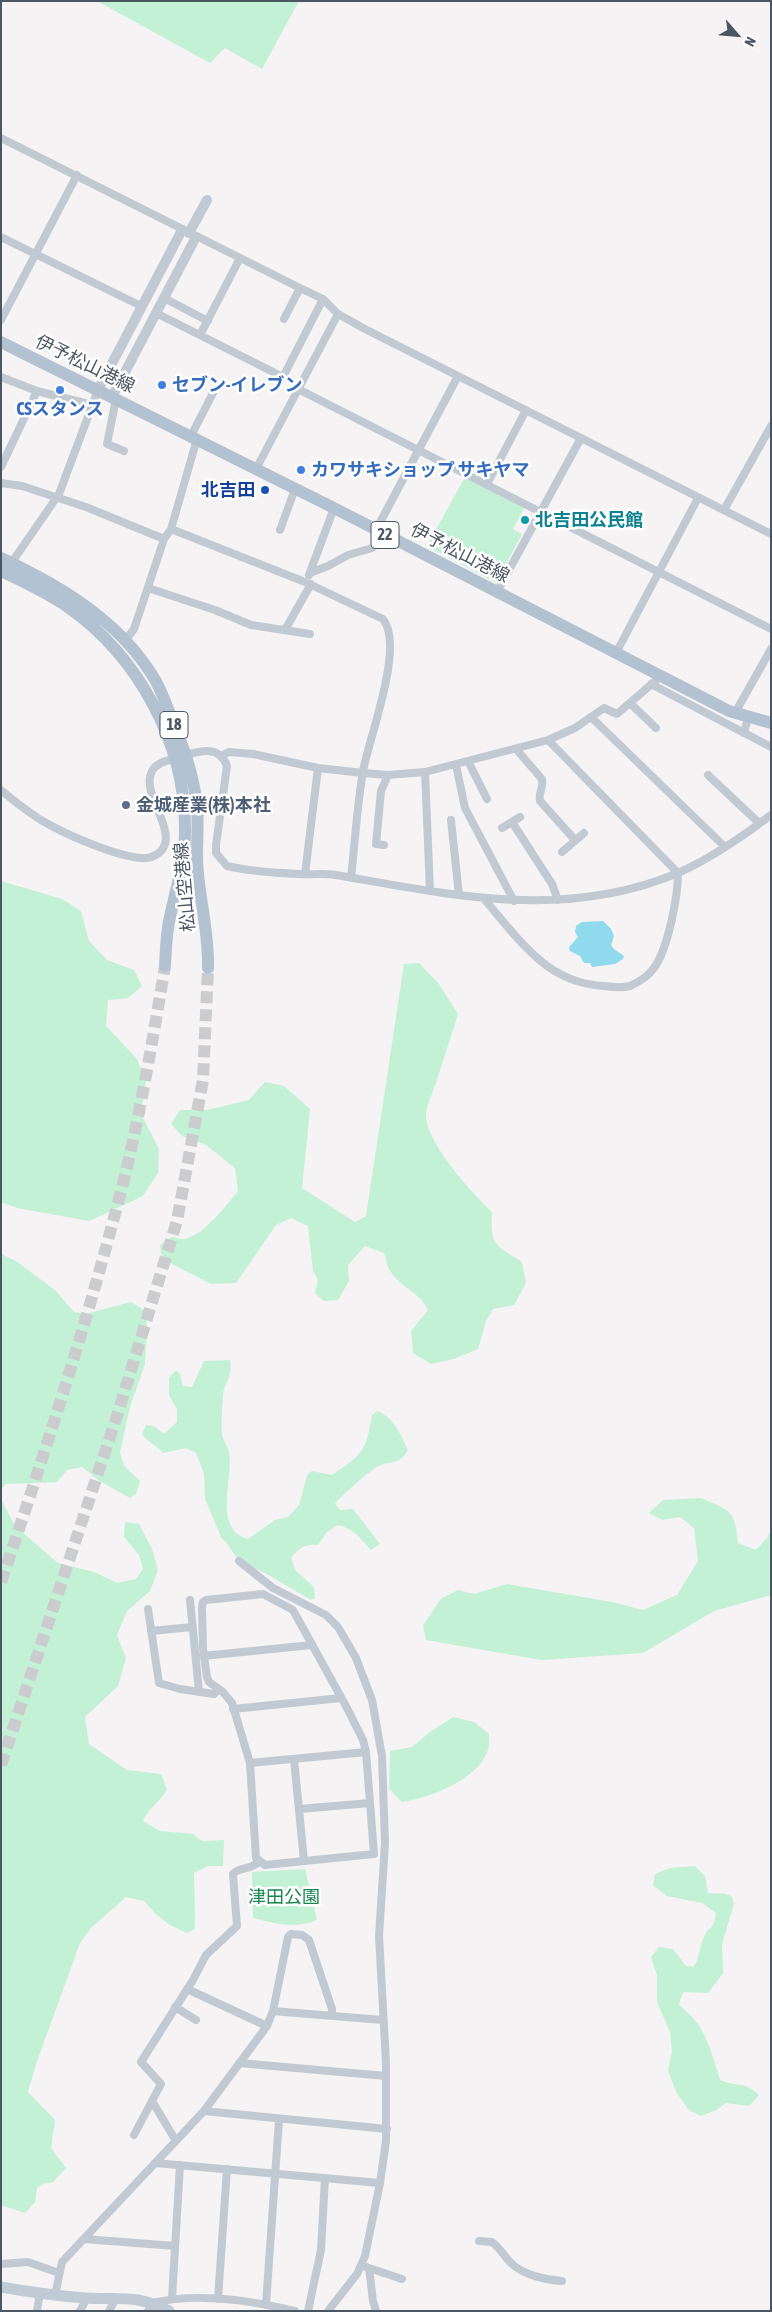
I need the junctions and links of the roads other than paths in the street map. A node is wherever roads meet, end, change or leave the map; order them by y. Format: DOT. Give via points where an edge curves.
graph roads {
  1 [pos="1,138"];
  2 [pos="77,175"];
  3 [pos="207,200"];
  4 [pos="189,233"];
  5 [pos="1,238"];
  6 [pos="36,254"];
  7 [pos="240,258"];
  8 [pos="300,288"];
  9 [pos="164,298"];
  10 [pos="322,299"];
  11 [pos="141,306"];
  12 [pos="156,313"];
  13 [pos="338,314"];
  14 [pos="284,319"];
  15 [pos="1,320"];
  16 [pos="208,321"];
  17 [pos="200,335"];
  18 [pos="1,342"];
  19 [pos="458,376"];
  20 [pos="1,377"];
  21 [pos="298,389"];
  22 [pos="98,390"];
  23 [pos="37,391"];
  24 [pos="213,393"];
  25 [pos="114,398"];
  26 [pos="92,405"];
  27 [pos="526,410"];
  28 [pos="771,426"];
  29 [pos="194,438"];
  30 [pos="580,438"];
  31 [pos="1,444"];
  32 [pos="10,448"];
  33 [pos="418,450"];
  34 [pos="124,451"];
  35 [pos="1,467"];
  36 [pos="256,469"];
  37 [pos="1,483"];
  38 [pos="486,484"];
  39 [pos="295,489"];
  40 [pos="57,498"];
  41 [pos="698,498"];
  42 [pos="334,508"];
  43 [pos="724,510"];
  44 [pos="540,511"];
  45 [pos="171,529"];
  46 [pos="280,530"];
  47 [pos="379,532"];
  48 [pos="771,534"];
  49 [pos="164,539"];
  50 [pos="4,568"];
  51 [pos="659,572"];
  52 [pos="310,573"];
  53 [pos="308,583"];
  54 [pos="148,588"];
  55 [pos="497,592"];
  56 [pos="771,629"];
  57 [pos="285,630"];
  58 [pos="310,634"];
  59 [pos="125,641"];
  60 [pos="771,649"];
  61 [pos="616,653"];
  62 [pos="656,680"];
  63 [pos="630,703"];
  64 [pos="735,713"];
  65 [pos="591,717"];
  66 [pos="748,718"];
  67 [pos="771,723"];
  68 [pos="656,728"];
  69 [pos="744,733"];
  70 [pos="548,740"];
  71 [pos="771,747"];
  72 [pos="516,749"];
  73 [pos="221,756"];
  74 [pos="181,757"];
  75 [pos="468,760"];
  76 [pos="456,765"];
  77 [pos="318,768"];
  78 [pos="425,772"];
  79 [pos="363,773"];
  80 [pos="388,775"];
  81 [pos="708,775"];
  82 [pos="1,790"];
  83 [pos="487,799"];
  84 [pos="771,815"];
  85 [pos="451,820"];
  86 [pos="759,823"];
  87 [pos="502,828"];
  88 [pos="584,833"];
  89 [pos="576,840"];
  90 [pos="384,845"];
  91 [pos="725,847"];
  92 [pos="562,852"];
  93 [pos="678,873"];
  94 [pos="305,874"];
  95 [pos="351,878"];
  96 [pos="430,891"];
  97 [pos="459,896"];
  98 [pos="485,900"];
  99 [pos="558,900"];
  100 [pos="514,901"];
  101 [pos="165,966"];
  102 [pos="208,968"];
  103 [pos="239,1561"];
  104 [pos="190,1600"];
  105 [pos="148,1609"];
  106 [pos="192,1627"];
  107 [pos="151,1631"];
  108 [pos="312,1645"];
  109 [pos="203,1656"];
  110 [pos="219,1689"];
  111 [pos="199,1692"];
  112 [pos="340,1698"];
  113 [pos="233,1708"];
  114 [pos="366,1752"];
  115 [pos="294,1759"];
  116 [pos="250,1763"];
  117 [pos="370,1803"];
  118 [pos="299,1809"];
  119 [pos="374,1854"];
  120 [pos="383,1858"];
  121 [pos="304,1861"];
  122 [pos="259,1862"];
  123 [pos="187,1989"];
  124 [pos="175,2007"];
  125 [pos="273,2011"];
  126 [pos="332,2016"];
  127 [pos="196,2020"];
  128 [pos="382,2020"];
  129 [pos="267,2026"];
  130 [pos="239,2062"];
  131 [pos="386,2076"];
  132 [pos="152,2101"];
  133 [pos="204,2111"];
  134 [pos="279,2120"];
  135 [pos="387,2129"];
  136 [pos="134,2135"];
  137 [pos="176,2140"];
  138 [pos="155,2163"];
  139 [pos="180,2165"];
  140 [pos="227,2169"];
  141 [pos="274,2173"];
  142 [pos="325,2178"];
  143 [pos="380,2183"];
  144 [pos="84,2239"];
  145 [pos="479,2241"];
  146 [pos="175,2246"];
  147 [pos="1,2264"];
  148 [pos="365,2266"];
  149 [pos="59,2273"];
  150 [pos="402,2279"];
  151 [pos="562,2281"];
  152 [pos="1,2287"];
  153 [pos="40,2293"];
  154 [pos="55,2295"];
  155 [pos="87,2298"];
  156 [pos="116,2298"];
  157 [pos="172,2298"];
  158 [pos="218,2300"];
  159 [pos="248,2302"];
  160 [pos="266,2304"];
  161 [pos="150,2307"];
  162 [pos="37,2311"];
  163 [pos="80,2311"];
  164 [pos="109,2311"];
  165 [pos="169,2311"];
  166 [pos="244,2311"];
  167 [pos="295,2311"];
  168 [pos="308,2311"];
  169 [pos="328,2311"];
  170 [pos="376,2311"];
  1 -- 2 [label="street"];
  2 -- 4 [label="street"];
  2 -- 6 [label="street"];
  3 -- 4 [label="street"];
  4 -- 7 [label="street"];
  4 -- 9 [label="street"];
  4 -- 11 [label="street"];
  5 -- 6 [label="street"];
  6 -- 11 [label="street"];
  6 -- 15 [label="street"];
  7 -- 8 [label="street"];
  7 -- 16 [label="street"];
  8 -- 10 [label="street"];
  8 -- 14 [label="street"];
  9 -- 12 [label="street"];
  9 -- 16 [label="street"];
  10 -- 13 [label="street"];
  10 -- 17 [label="street" via="283,377"];
  11 -- 22 [label="street"];
  12 -- 17 [label="street"];
  12 -- 25 [label="street"];
  13 -- 19 [label="street"];
  13 -- 21 [label="street"];
  16 -- 17 [label="street"];
  18 -- 22 [label="main road, 伊予松山港線 / 22"];
  19 -- 27 [label="street"];
  19 -- 33 [label="street"];
  20 -- 23 [label="street"];
  21 -- 33 [label="street"];
  21 -- 36 [label="street"];
  22 -- 25 [label="main road, 伊予松山港線 / 22"];
  22 -- 26 [label="street"];
  23 -- 26 [label="street"];
  23 -- 32 [label="street"];
  24 -- 29 [label="street"];
  25 -- 29 [label="main road, 伊予松山港線 / 22"];
  25 -- 34 [label="street" via="107,444"];
  26 -- 40 [label="street"];
  27 -- 30 [label="street"];
  27 -- 38 [label="street"];
  28 -- 43 [label="street"];
  29 -- 36 [label="main road, 伊予松山港線 / 22"];
  29 -- 45 [label="street"];
  30 -- 41 [label="street"];
  30 -- 44 [label="street"];
  31 -- 32 [label="street"];
  32 -- 35 [label="street"];
  33 -- 38 [label="street"];
  33 -- 47 [label="street"];
  36 -- 39 [label="main road, 伊予松山港線 / 22"];
  37 -- 40 [label="street" via="22,486"];
  38 -- 44 [label="street"];
  39 -- 42 [label="main road, 伊予松山港線 / 22"];
  39 -- 46 [label="street"];
  40 -- 49 [label="street" via="86,506"];
  40 -- 50 [label="street"];
  41 -- 43 [label="street"];
  41 -- 51 [label="street"];
  42 -- 47 [label="main road, 伊予松山港線 / 22"];
  42 -- 52 [label="street"];
  43 -- 48 [label="street"];
  44 -- 51 [label="street"];
  44 -- 55 [label="street"];
  45 -- 49 [label="street"];
  45 -- 53 [label="street"];
  47 -- 52 [label="street" via="377,544 372,548"];
  47 -- 55 [label="main road, 伊予松山港線 / 22"];
  49 -- 54 [label="street"];
  50 -- 59 [label="main road, 松山空港線 / 18" via="70,594"];
  50 -- 74 [label="main road, 松山空港線 / 18" via="68,606 111,644 144,688"];
  51 -- 56 [label="street"];
  51 -- 61 [label="street"];
  52 -- 53 [label="street"];
  53 -- 57 [label="street"];
  53 -- 79 [label="street" via="383,619 390,632 385,686"];
  54 -- 57 [label="street" via="251,625"];
  54 -- 59 [label="street" via="134,629"];
  55 -- 61 [label="main road, 伊予松山港線 / 22"];
  57 -- 58 [label="street"];
  59 -- 74 [label="main road, 松山空港線 / 18" via="154,677"];
  60 -- 64 [label="street"];
  61 -- 62 [label="main road, 伊予松山港線 / 22"];
  62 -- 63 [label="street"];
  62 -- 64 [label="main road, 伊予松山港線 / 22"];
  62 -- 69 [label="street"];
  63 -- 65 [label="street" via="617,714 604,708"];
  63 -- 68 [label="street"];
  64 -- 66 [label="main road, 伊予松山港線 / 22"];
  65 -- 70 [label="street"];
  65 -- 91 [label="street"];
  66 -- 67 [label="main road, 伊予松山港線 / 22"];
  66 -- 69 [label="street"];
  69 -- 71 [label="street"];
  70 -- 72 [label="street"];
  70 -- 93 [label="street"];
  72 -- 75 [label="street"];
  72 -- 89 [label="street" via="542,779 540,801"];
  73 -- 74 [label="street" via="207,750"];
  73 -- 77 [label="street" via="229,752 253,754"];
  73 -- 94 [label="street" via="227,766 216,845 220,860 235,868"];
  74 -- 82 [label="street" via="157,764 150,775 166,836 163,848 151,857 141,858 104,847 56,828 40,820"];
  74 -- 101 [label="main road, 松山空港線 / 18" via="185,833 181,872 169,919"];
  74 -- 102 [label="main road, 松山空港線 / 18" via="192,775 198,820 198,876 207,926"];
  75 -- 76 [label="street"];
  75 -- 83 [label="street"];
  76 -- 78 [label="street"];
  76 -- 100 [label="street" via="465,808"];
  77 -- 79 [label="street"];
  77 -- 94 [label="street"];
  78 -- 80 [label="street"];
  78 -- 96 [label="street"];
  79 -- 80 [label="street"];
  79 -- 95 [label="street"];
  80 -- 90 [label="street" via="381,791 376,844"];
  81 -- 86 [label="street"];
  84 -- 86 [label="street"];
  85 -- 97 [label="street"];
  86 -- 91 [label="street"];
  87 -- 99 [label="street" via="516,819"];
  88 -- 89 [label="street"];
  89 -- 92 [label="street"];
  91 -- 93 [label="street"];
  93 -- 98 [label="street" via="665,943 655,967 629,986 589,985 569,979 547,965 507,927"];
  93 -- 99 [label="street" via="632,888"];
  94 -- 95 [label="street"];
  95 -- 96 [label="street"];
  96 -- 97 [label="street"];
  97 -- 98 [label="street"];
  98 -- 100 [label="street"];
  99 -- 100 [label="street"];
  103 -- 120 [label="street" via="273,1588 326,1615 338,1627 356,1658 372,1700 380,1742"];
  104 -- 106 [label="street"];
  105 -- 107 [label="street"];
  106 -- 107 [label="street"];
  106 -- 111 [label="street"];
  107 -- 111 [label="street" via="159,1683"];
  108 -- 109 [label="street"];
  108 -- 109 [label="street" via="293,1610 268,1596 253,1595 203,1602"];
  108 -- 112 [label="street"];
  109 -- 110 [label="street" via="209,1682"];
  110 -- 111 [label="street" via="214,1694"];
  110 -- 113 [label="street" via="228,1696"];
  112 -- 113 [label="street"];
  112 -- 114 [label="street" via="363,1740"];
  113 -- 116 [label="street"];
  114 -- 115 [label="street"];
  114 -- 117 [label="street"];
  115 -- 116 [label="street"];
  115 -- 118 [label="street"];
  116 -- 122 [label="street" via="256,1858"];
  117 -- 118 [label="street"];
  117 -- 119 [label="street"];
  118 -- 121 [label="street"];
  119 -- 120 [label="street"];
  119 -- 121 [label="street"];
  120 -- 128 [label="street" via="379,1936"];
  121 -- 122 [label="street" via="265,1865"];
  122 -- 123 [label="street" via="251,1869 233,1874 237,1926 206,1955"];
  123 -- 124 [label="street"];
  123 -- 129 [label="street"];
  124 -- 127 [label="street"];
  124 -- 132 [label="street" via="141,2062 162,2084"];
  125 -- 126 [label="street"];
  125 -- 126 [label="street" via="291,1934 302,1935 309,1940"];
  125 -- 129 [label="street"];
  126 -- 128 [label="street"];
  128 -- 131 [label="street"];
  129 -- 130 [label="street"];
  130 -- 131 [label="street"];
  130 -- 133 [label="street"];
  131 -- 135 [label="street"];
  132 -- 136 [label="street"];
  132 -- 137 [label="street"];
  133 -- 134 [label="street"];
  133 -- 137 [label="street"];
  134 -- 135 [label="street"];
  134 -- 141 [label="street"];
  135 -- 143 [label="street"];
  137 -- 138 [label="street"];
  138 -- 139 [label="street"];
  138 -- 144 [label="street"];
  139 -- 140 [label="street"];
  139 -- 146 [label="street"];
  140 -- 141 [label="street"];
  140 -- 158 [label="street"];
  141 -- 142 [label="street"];
  141 -- 160 [label="street"];
  142 -- 143 [label="street"];
  142 -- 168 [label="street" via="321,2250"];
  143 -- 148 [label="street"];
  144 -- 146 [label="street"];
  144 -- 149 [label="street" via="62,2262"];
  145 -- 151 [label="street" via="492,2242 512,2264 526,2271 544,2279"];
  146 -- 157 [label="street"];
  147 -- 149 [label="street" via="28,2262"];
  148 -- 150 [label="street"];
  148 -- 169 [label="street"];
  148 -- 170 [label="street"];
  149 -- 154 [label="street"];
  152 -- 153 [label="main road"];
  153 -- 154 [label="main road"];
  153 -- 162 [label="street"];
  154 -- 155 [label="main road"];
  155 -- 156 [label="main road"];
  155 -- 163 [label="street"];
  156 -- 161 [label="main road" via="135,2298"];
  156 -- 164 [label="street"];
  157 -- 158 [label="street"];
  157 -- 161 [label="street"];
  158 -- 159 [label="street"];
  159 -- 160 [label="street"];
  159 -- 166 [label="street"];
  160 -- 167 [label="street"];
  161 -- 165 [label="main road"];
}
